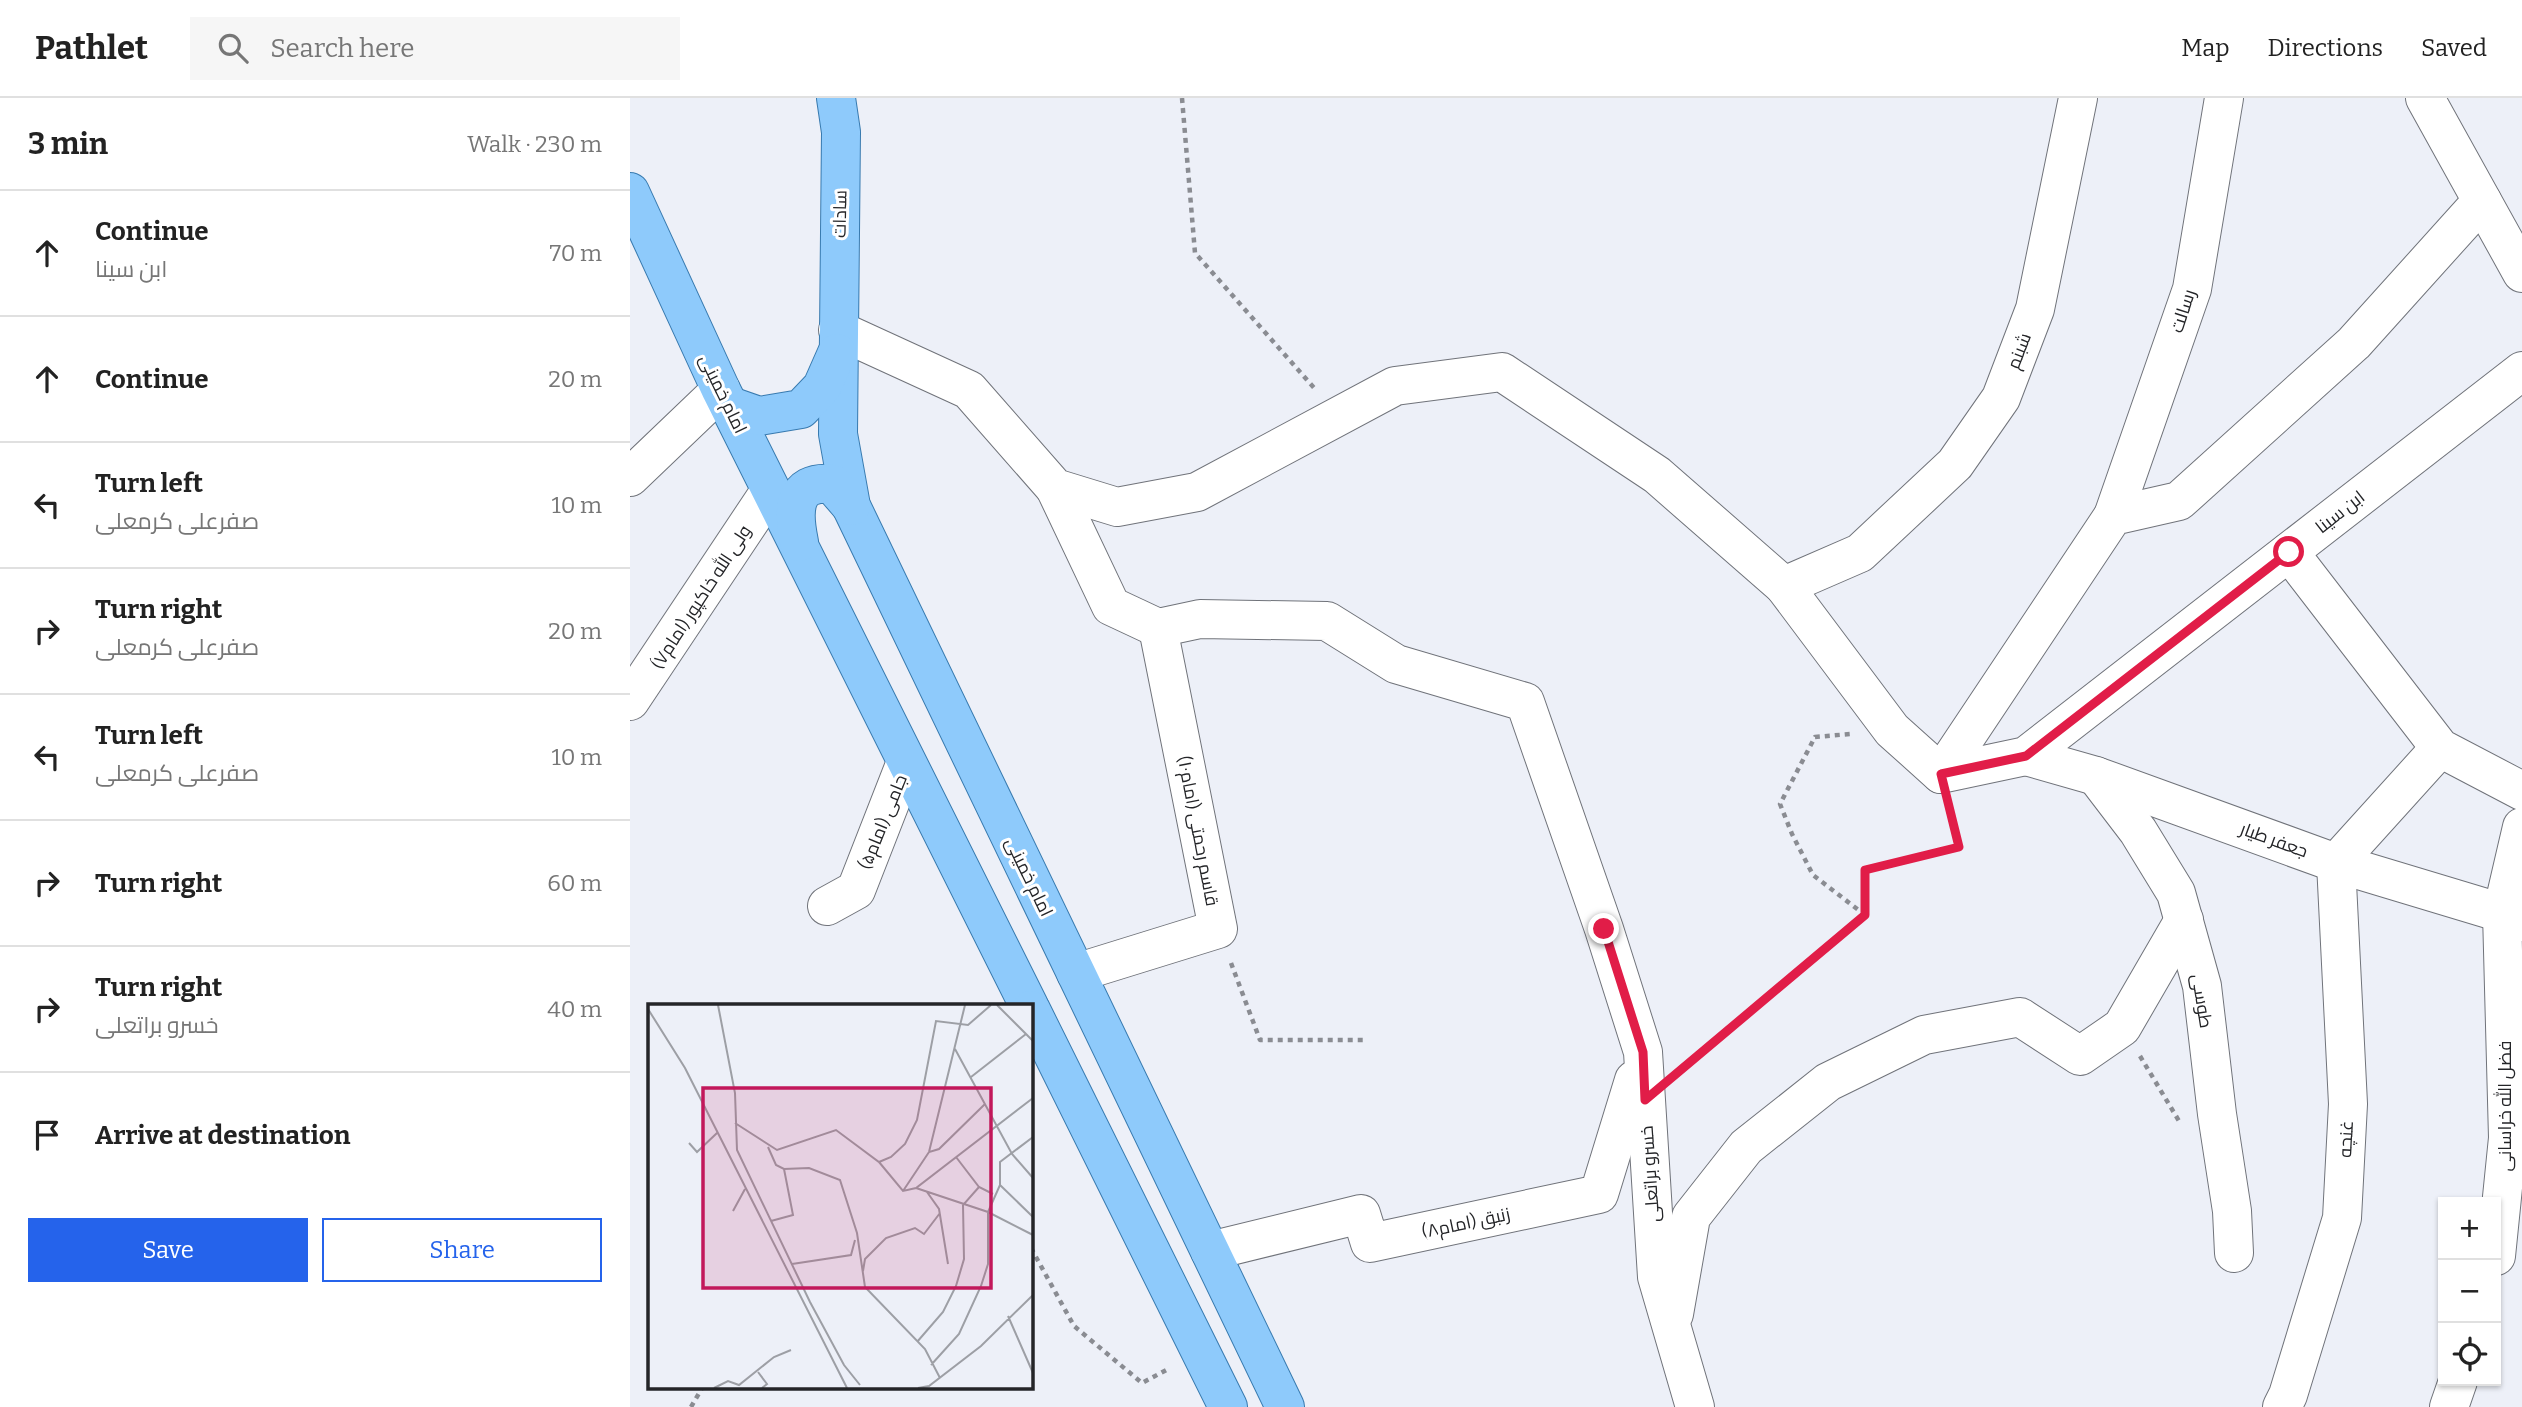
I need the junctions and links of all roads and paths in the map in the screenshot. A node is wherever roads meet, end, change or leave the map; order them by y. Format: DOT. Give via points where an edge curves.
graph roads {
  1 [pos="836,98"];
  2 [pos="1182,98"];
  3 [pos="2078,98"];
  4 [pos="2224,98"];
  5 [pos="2425,98"];
  6 [pos="630,192"];
  7 [pos="2482,201"];
  8 [pos="2522,273"];
  9 [pos="838,339"];
  10 [pos="2522,371"];
  11 [pos="725,398"];
  12 [pos="1339,416"];
  13 [pos="630,477"];
  14 [pos="1055,488"];
  15 [pos="770,491"];
  16 [pos="851,506"];
  17 [pos="2113,516"];
  18 [pos="2289,552"];
  19 [pos="801,553"];
  20 [pos="1784,586"];
  21 [pos="1158,628"];
  22 [pos="630,701"];
  23 [pos="1892,730"];
  24 [pos="2440,748"];
  25 [pos="2026,756"];
  26 [pos="906,762"];
  27 [pos="1941,774"];
  28 [pos="2096,776"];
  29 [pos="2522,791"];
  30 [pos="2522,827"];
  31 [pos="2336,863"];
  32 [pos="827,906"];
  33 [pos="1865,915"];
  34 [pos="2512,917"];
  35 [pos="2184,920"];
  36 [pos="1218,929"];
  37 [pos="1076,973"];
  38 [pos="1028,1004"];
  39 [pos="1032,1012"];
  40 [pos="2122,1027"];
  41 [pos="1365,1040"];
  42 [pos="1643,1052"];
  43 [pos="1645,1100"];
  44 [pos="2183,1126"];
  45 [pos="2501,1207"];
  46 [pos="1032,1250"];
  47 [pos="1210,1251"];
  48 [pos="2234,1253"];
  49 [pos="1671,1327"];
  50 [pos="1202,1351"];
  51 [pos="2456,1386"];
  52 [pos="701,1390"];
  53 [pos="691,1407"];
  54 [pos="1228,1407"];
  55 [pos="1285,1407"];
  56 [pos="1695,1407"];
  57 [pos="2282,1407"];
  58 [pos="2449,1407"];
  1 -- 9 [label="main road, سادات" via="841,132"];
  2 -- 12 [label="path" via="1195,253"];
  3 -- 20 [label="street, شبنم" via="2035,309 2001,398 1955,464 1860,553"];
  4 -- 17 [label="street, رسالت" via="2192,289"];
  5 -- 7 [label="street"];
  6 -- 11 [label="main road, امام خمینی"];
  7 -- 8 [label="street"];
  7 -- 17 [label="street" via="2354,343 2179,500"];
  9 -- 11 [label="main road" via="822,387 801,409 758,416"];
  9 -- 14 [label="street" via="969,390"];
  9 -- 16 [label="main road, امام خمینی" via="838,435"];
  10 -- 18 [label="street, ابن سینا"];
  11 -- 13 [label="street"];
  11 -- 15 [label="main road, امام خمینی"];
  12 -- 14 [label="street" via="1197,492 1118,507"];
  12 -- 20 [label="street" via="1395,386 1502,372 1657,475"];
  14 -- 21 [label="street" via="1111,606"];
  15 -- 19 [label="main road, امام خمینی"];
  15 -- 22 [label="street, ولی الله خاکپور (امام۷)"];
  16 -- 19 [label="main road" via="832,484 809,486 802,492 794,515"];
  16 -- 37 [label="main road, امام خمینی"];
  17 -- 27 [label="street, رسالت"];
  18 -- 24 [label="street"];
  18 -- 25 [label="street, ابن سینا"];
  19 -- 26 [label="main road, امام خمینی"];
  20 -- 23 [label="street"];
  21 -- 36 [label="street, قاسم رحمتی (امام۱۰)"];
  21 -- 42 [label="street, خسرو براتعلی" via="1200,619 1327,621 1396,664 1525,702"];
  23 -- 27 [label="street"];
  23 -- 33 [label="path" via="1815,737 1780,804 1813,875"];
  24 -- 29 [label="street"];
  24 -- 31 [label="street"];
  25 -- 27 [label="street"];
  25 -- 28 [label="street, جعفر طیار"];
  26 -- 32 [label="street, جامی (امام۵)" via="856,890"];
  26 -- 38 [label="main road, امام خمینی"];
  27 -- 33 [label="path" via="1959,847 1865,870"];
  28 -- 31 [label="street, جعفر طیار"];
  28 -- 35 [label="street, طوسی" via="2138,831 2176,894"];
  30 -- 34 [label="street, فضل الله خراسانی"];
  31 -- 34 [label="street, جعفر طیار"];
  31 -- 57 [label="street, غنچه" via="2348,1104 2342,1218"];
  33 -- 43 [label="path"];
  34 -- 45 [label="street, فضل الله خراسانی" via="2508,1138"];
  35 -- 40 [label="street"];
  35 -- 48 [label="street, طوسی" via="2202,986"];
  36 -- 37 [label="street, قاسم رحمتی (امام۱۰)"];
  36 -- 41 [label="path" via="1259,1040"];
  37 -- 47 [label="main road, امام خمینی"];
  39 -- 50 [label="main road, امام خمینی"];
  40 -- 44 [label="path"];
  40 -- 49 [label="street" via="2080,1056 2021,1017 1993,1022 1924,1035 1828,1082 1746,1147 1691,1217"];
  42 -- 43 [label="street, خسرو براتعلی"];
  42 -- 47 [label="street, زنبق (امام۸)" via="1599,1194 1370,1243 1361,1213"];
  43 -- 49 [label="street, خسرو براتعلی" via="1657,1277"];
  46 -- 50 [label="path" via="1074,1326 1142,1383"];
  47 -- 55 [label="main road, امام خمینی"];
  49 -- 56 [label="street, خسرو براتعلی"];
  50 -- 54 [label="main road, امام خمینی"];
  51 -- 58 [label="street"];
  52 -- 53 [label="path"];
}
